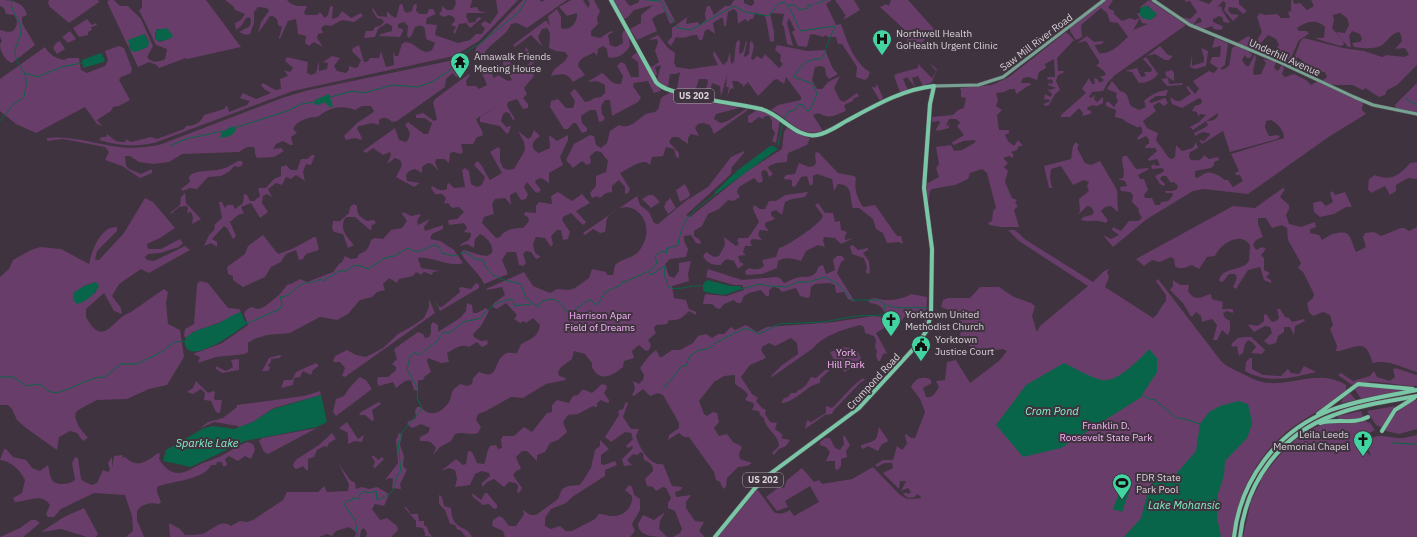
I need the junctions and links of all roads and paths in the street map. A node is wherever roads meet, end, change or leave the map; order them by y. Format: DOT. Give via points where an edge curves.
graph roads {
  1 [pos="611,0"];
  2 [pos="1104,0"];
  3 [pos="1153,0"];
  4 [pos="934,84"];
  5 [pos="927,87"];
  6 [pos="932,95"];
  7 [pos="1417,114"];
  8 [pos="1417,389"];
  9 [pos="1417,396"];
  10 [pos="1368,417"];
  11 [pos="1304,430"];
  12 [pos="1382,431"];
  13 [pos="1291,432"];
  14 [pos="715,537"];
  15 [pos="1234,537"];
  16 [pos="1240,537"];
  1 -- 5 [label="highway, US 202" via="661,87 768,111 806,134 822,134 886,100"];
  2 -- 4 [label="main road, Saw Mill River Road" via="1003,77 978,85"];
  3 -- 7 [label="main road, Underhill Avenue" via="1196,28 1277,60 1354,97 1378,106"];
  4 -- 5 [label="highway"];
  4 -- 6 [label="highway, Crompond Road / US 202"];
  5 -- 6 [label="highway"];
  6 -- 14 [label="highway, Crompond Road / US 202" via="924,188 932,250 931,313 927,330 917,345 858,410 770,474 755,488"];
  8 -- 13 [label="highway" via="1337,408"];
  8 -- 13 [label="highway" via="1358,384"];
  9 -- 11 [label="highway" via="1340,413"];
  9 -- 12 [label="highway" via="1397,409"];
  10 -- 11 [label="highway" via="1356,421 1327,421"];
  11 -- 16 [label="highway" via="1281,448 1260,476 1246,507"];
  13 -- 15 [label="highway" via="1270,452 1253,476 1240,508"];
}
